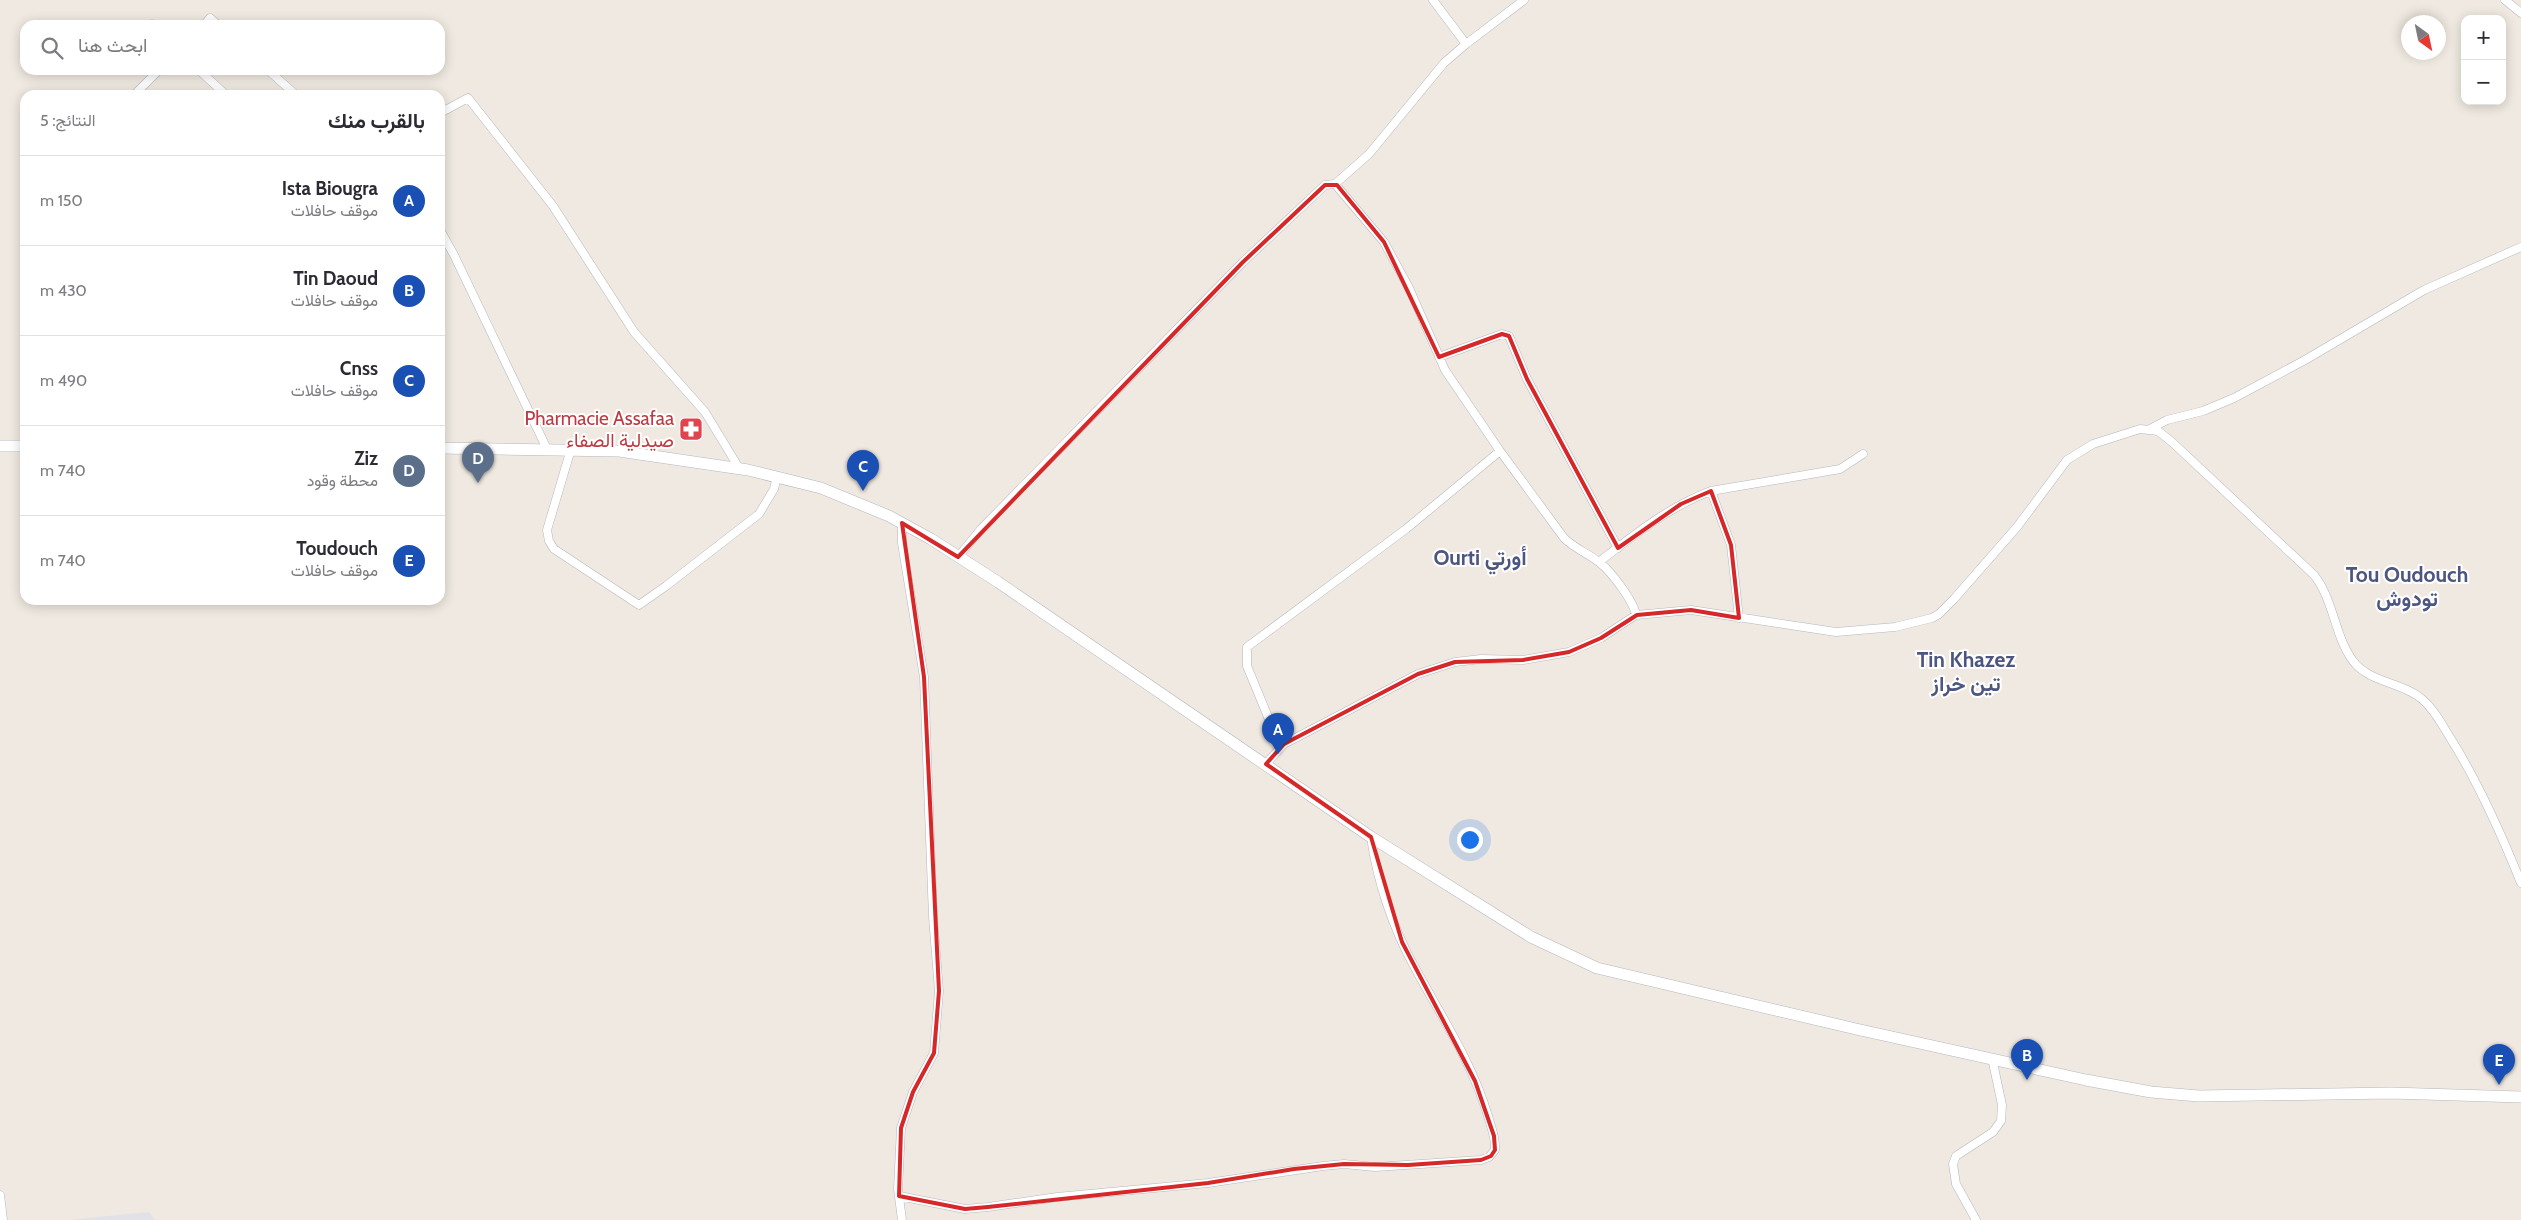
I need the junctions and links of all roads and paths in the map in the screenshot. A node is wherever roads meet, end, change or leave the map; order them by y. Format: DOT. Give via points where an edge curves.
graph roads {
  1 [pos="1434,0"];
  2 [pos="1524,0"];
  3 [pos="2505,0"];
  4 [pos="2521,13"];
  5 [pos="1466,44"];
  6 [pos="154,75"];
  7 [pos="204,75"];
  8 [pos="273,75"];
  9 [pos="139,90"];
  10 [pos="221,90"];
  11 [pos="287,90"];
  12 [pos="445,110"];
  13 [pos="1335,184"];
  14 [pos="445,239"];
  15 [pos="2521,246"];
  16 [pos="1439,357"];
  17 [pos="2150,429"];
  18 [pos="0,446"];
  19 [pos="20,446"];
  20 [pos="445,448"];
  21 [pos="547,449"];
  22 [pos="571,449"];
  23 [pos="1500,451"];
  24 [pos="1863,454"];
  25 [pos="739,468"];
  26 [pos="777,476"];
  27 [pos="1711,491"];
  28 [pos="902,523"];
  29 [pos="1618,548"];
  30 [pos="958,557"];
  31 [pos="1599,562"];
  32 [pos="1636,615"];
  33 [pos="1739,618"];
  34 [pos="1280,746"];
  35 [pos="1266,764"];
  36 [pos="1371,837"];
  37 [pos="2521,882"];
  38 [pos="1992,1058"];
  39 [pos="2521,1098"];
  40 [pos="0,1195"];
  41 [pos="899,1196"];
  42 [pos="3,1220"];
  43 [pos="902,1220"];
  44 [pos="1976,1220"];
  1 -- 5 [label="street"];
  2 -- 5 [label="street"];
  3 -- 4 [label="street"];
  5 -- 13 [label="street" via="1444,63 1375,147"];
  6 -- 9 [label="street"];
  7 -- 10 [label="street"];
  8 -- 11 [label="street"];
  12 -- 25 [label="street" via="468,98 553,206 634,332 712,422"];
  13 -- 16 [label="street" via="1384,242 1409,288"];
  13 -- 30 [label="street" via="1325,185 1243,262 981,528"];
  14 -- 21 [label="street"];
  15 -- 17 [label="street" via="2424,290 2234,398 2203,411 2167,420"];
  16 -- 23 [label="street"];
  16 -- 29 [label="street" via="1502,334 1509,336 1527,379"];
  17 -- 33 [label="street" via="2131,431 2093,444 2067,460 2021,522 1954,599 1932,618 1900,627 1845,632"];
  17 -- 37 [label="street" via="2172,442 2314,575 2329,598 2338,632 2354,662 2374,677 2420,698 2435,712 2482,794"];
  18 -- 19 [label="main road"];
  20 -- 21 [label="main road"];
  21 -- 22 [label="main road"];
  22 -- 25 [label="main road" via="619,451"];
  22 -- 26 [label="street" via="547,530 549,541 562,556 639,605 759,514 774,489"];
  23 -- 31 [label="street" via="1564,538"];
  23 -- 34 [label="street" via="1406,529 1247,647 1248,666"];
  24 -- 27 [label="street" via="1840,469"];
  25 -- 26 [label="main road"];
  26 -- 28 [label="main road" via="840,494"];
  27 -- 29 [label="street" via="1681,504"];
  27 -- 33 [label="street" via="1731,546"];
  28 -- 30 [label="main road"];
  28 -- 41 [label="street" via="902,543 924,677 939,991 934,1053 910,1097 901,1128"];
  29 -- 31 [label="street"];
  30 -- 35 [label="main road"];
  31 -- 32 [label="street" via="1621,588"];
  32 -- 33 [label="street" via="1691,610"];
  32 -- 34 [label="street" via="1600,638 1569,652 1523,660 1481,659 1439,666"];
  34 -- 35 [label="street"];
  35 -- 36 [label="main road"];
  36 -- 38 [label="main road" via="1531,937 1597,968"];
  36 -- 41 [label="street" via="1376,863 1402,942 1450,1027 1475,1081 1494,1136 1496,1147 1492,1155 1481,1160 1408,1165 1375,1167 1344,1164 1294,1168 1208,1183 965,1209"];
  38 -- 39 [label="main road" via="2151,1092 2199,1096 2391,1093"];
  38 -- 44 [label="street" via="2002,1105 2001,1121 1993,1132 1956,1156 1953,1164 1956,1184"];
  40 -- 42 [label="street"];
  41 -- 43 [label="street"];
}
